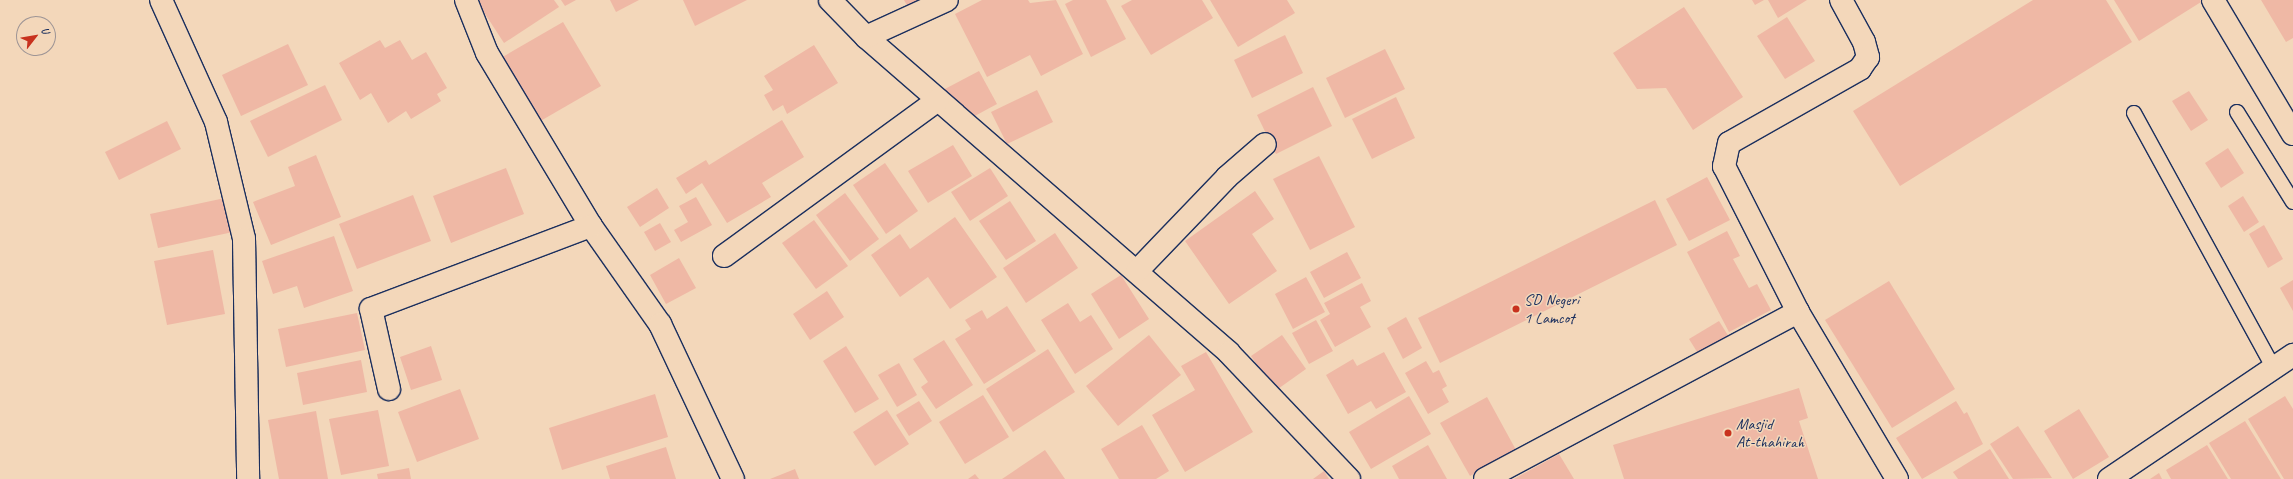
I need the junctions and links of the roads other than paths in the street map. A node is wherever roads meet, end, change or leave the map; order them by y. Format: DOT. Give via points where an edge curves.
graph roads {
  1 [pos="161,0"];
  2 [pos="466,0"];
  3 [pos="830,0"];
  4 [pos="947,0"];
  5 [pos="1841,0"];
  6 [pos="2213,0"];
  7 [pos="866,37"];
  8 [pos="938,100"];
  9 [pos="2134,112"];
  10 [pos="2237,112"];
  11 [pos="2293,134"];
  12 [pos="1265,144"];
  13 [pos="2293,202"];
  14 [pos="591,226"];
  15 [pos="724,256"];
  16 [pos="1137,271"];
  17 [pos="1798,312"];
  18 [pos="2293,355"];
  19 [pos="2273,367"];
  20 [pos="389,389"];
  21 [pos="248,479"];
  22 [pos="733,479"];
  23 [pos="1349,479"];
  24 [pos="1485,479"];
  25 [pos="1897,479"];
  26 [pos="2108,479"];
  1 -- 21 [label="street" via="216,122 244,239"];
  2 -- 14 [label="street" via="487,54"];
  3 -- 7 [label="street"];
  4 -- 7 [label="street"];
  5 -- 17 [label="street" via="1864,42 1868,57 1860,68 1729,143 1724,155 1724,166"];
  6 -- 11 [label="street"];
  7 -- 8 [label="street"];
  8 -- 15 [label="street"];
  8 -- 16 [label="street"];
  9 -- 19 [label="lane"];
  10 -- 13 [label="lane"];
  12 -- 16 [label="street" via="1227,177"];
  14 -- 20 [label="street" via="371,309"];
  14 -- 22 [label="street" via="660,324"];
  16 -- 23 [label="street" via="1229,353"];
  17 -- 24 [label="street"];
  17 -- 25 [label="street"];
  18 -- 19 [label="street"];
  19 -- 26 [label="street"];
}
